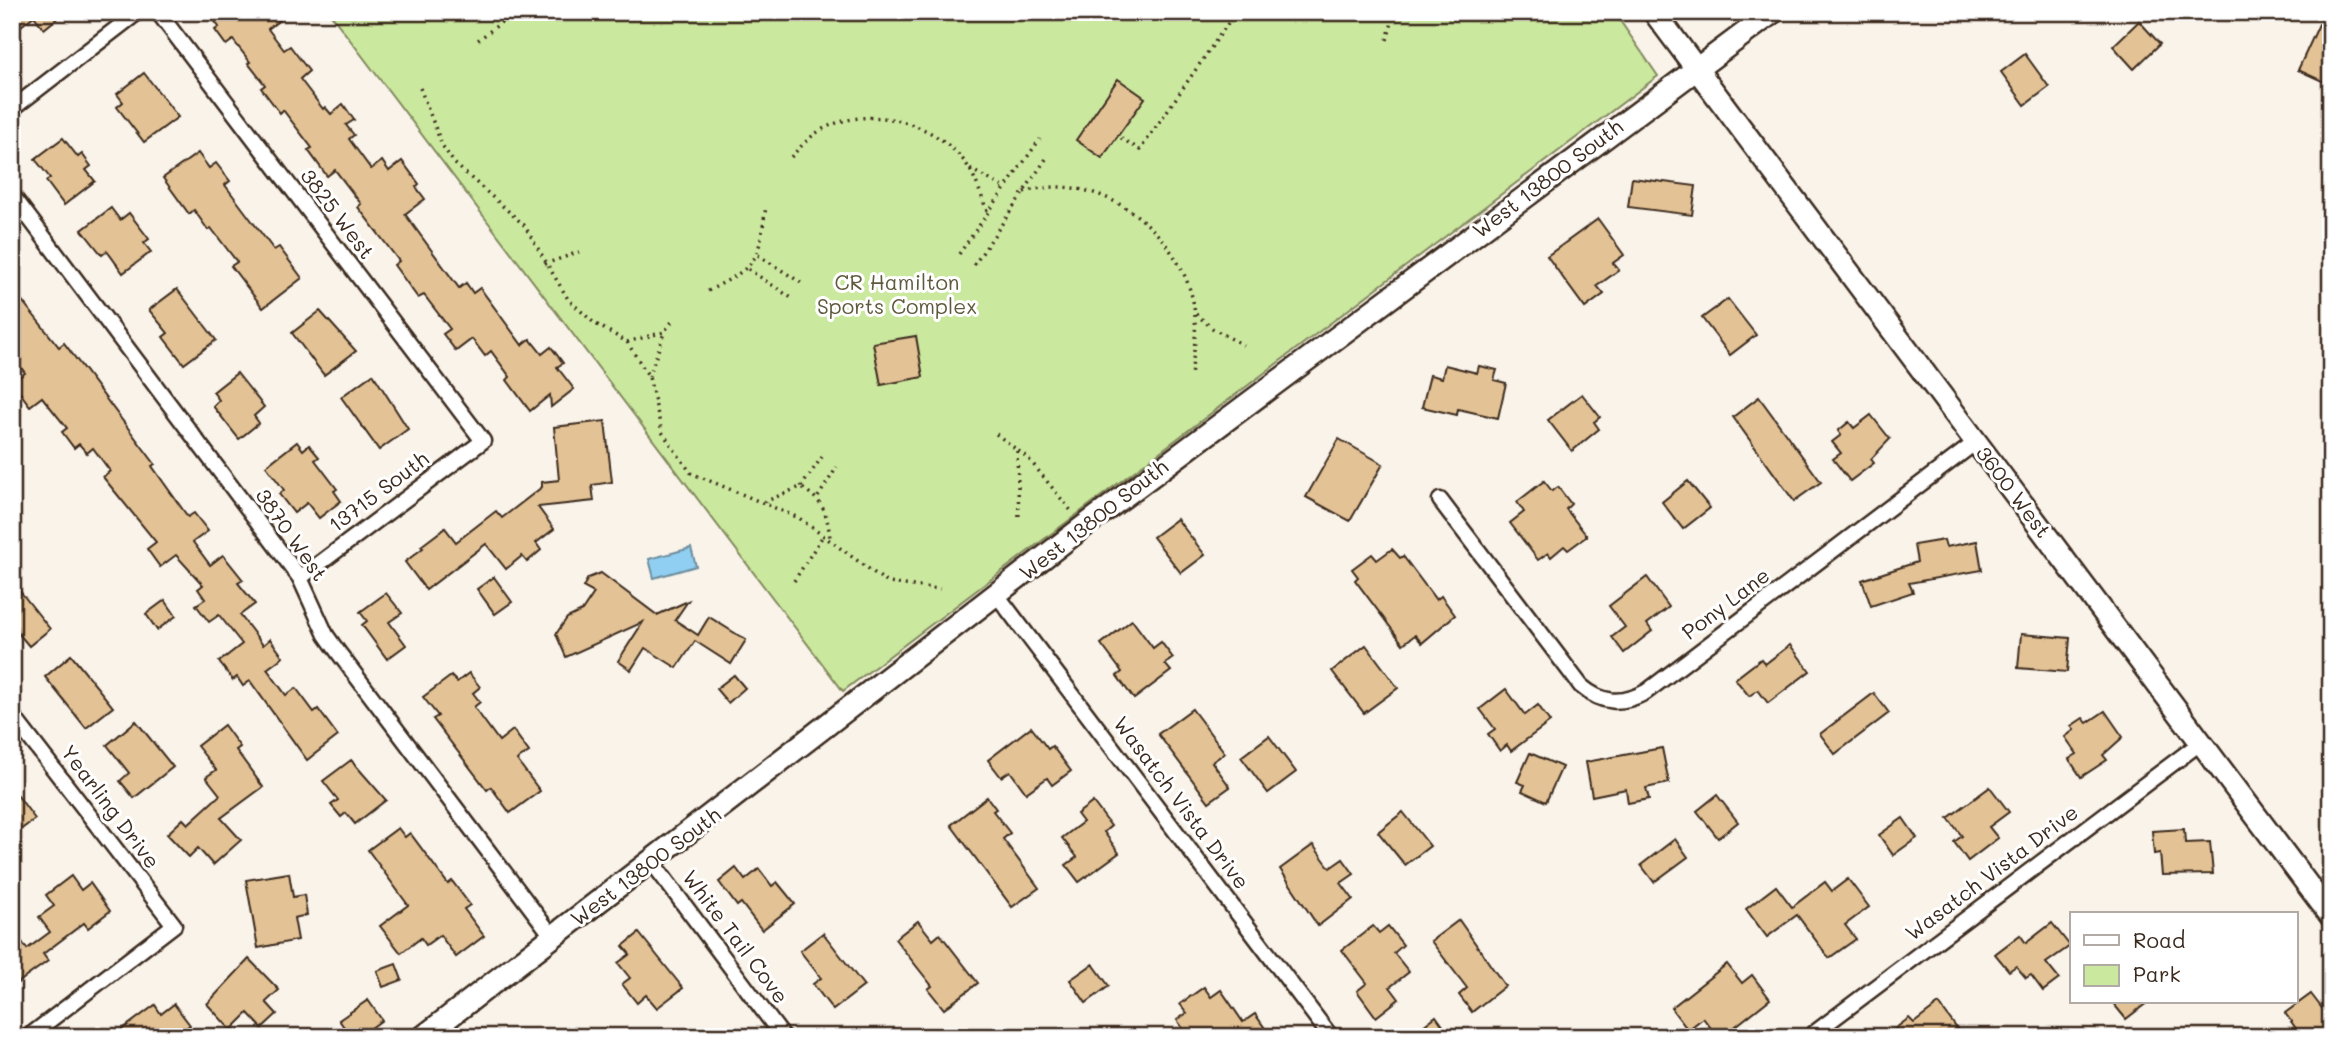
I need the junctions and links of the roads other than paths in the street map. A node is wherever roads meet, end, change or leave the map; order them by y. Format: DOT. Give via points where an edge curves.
graph roads {
  1 [pos="138,12"];
  2 [pos="158,12"];
  3 [pos="1654,12"];
  4 [pos="1773,12"];
  5 [pos="1696,68"];
  6 [pos="12,109"];
  7 [pos="12,195"];
  8 [pos="483,441"];
  9 [pos="1976,442"];
  10 [pos="1440,499"];
  11 [pos="300,578"];
  12 [pos="997,595"];
  13 [pos="12,715"];
  14 [pos="2200,743"];
  15 [pos="652,862"];
  16 [pos="2331,916"];
  17 [pos="553,937"];
  18 [pos="28,1037"];
  19 [pos="423,1037"];
  20 [pos="783,1037"];
  21 [pos="1331,1037"];
  22 [pos="1809,1037"];
  1 -- 6 [label="street"];
  2 -- 8 [label="street, 3825 West"];
  3 -- 5 [label="street, 3600 West"];
  4 -- 5 [label="street, West 13800 South"];
  5 -- 9 [label="street, 3600 West"];
  5 -- 12 [label="street, West 13800 South"];
  7 -- 11 [label="street, 3870 West"];
  8 -- 11 [label="street, 13715 South"];
  9 -- 10 [label="street, Pony Lane" via="1634,698 1610,701 1589,693 1574,678"];
  9 -- 14 [label="street, 3600 West"];
  11 -- 17 [label="street, 3870 West" via="326,635"];
  12 -- 15 [label="street, West 13800 South"];
  12 -- 21 [label="street, Wasatch Vista Drive"];
  13 -- 18 [label="street, Yearling Drive" via="174,925"];
  14 -- 16 [label="street, 3600 West"];
  14 -- 22 [label="street, Wasatch Vista Drive"];
  15 -- 17 [label="street, West 13800 South"];
  15 -- 20 [label="street, White Tail Cove"];
  17 -- 19 [label="street, West 13800 South"];
}
